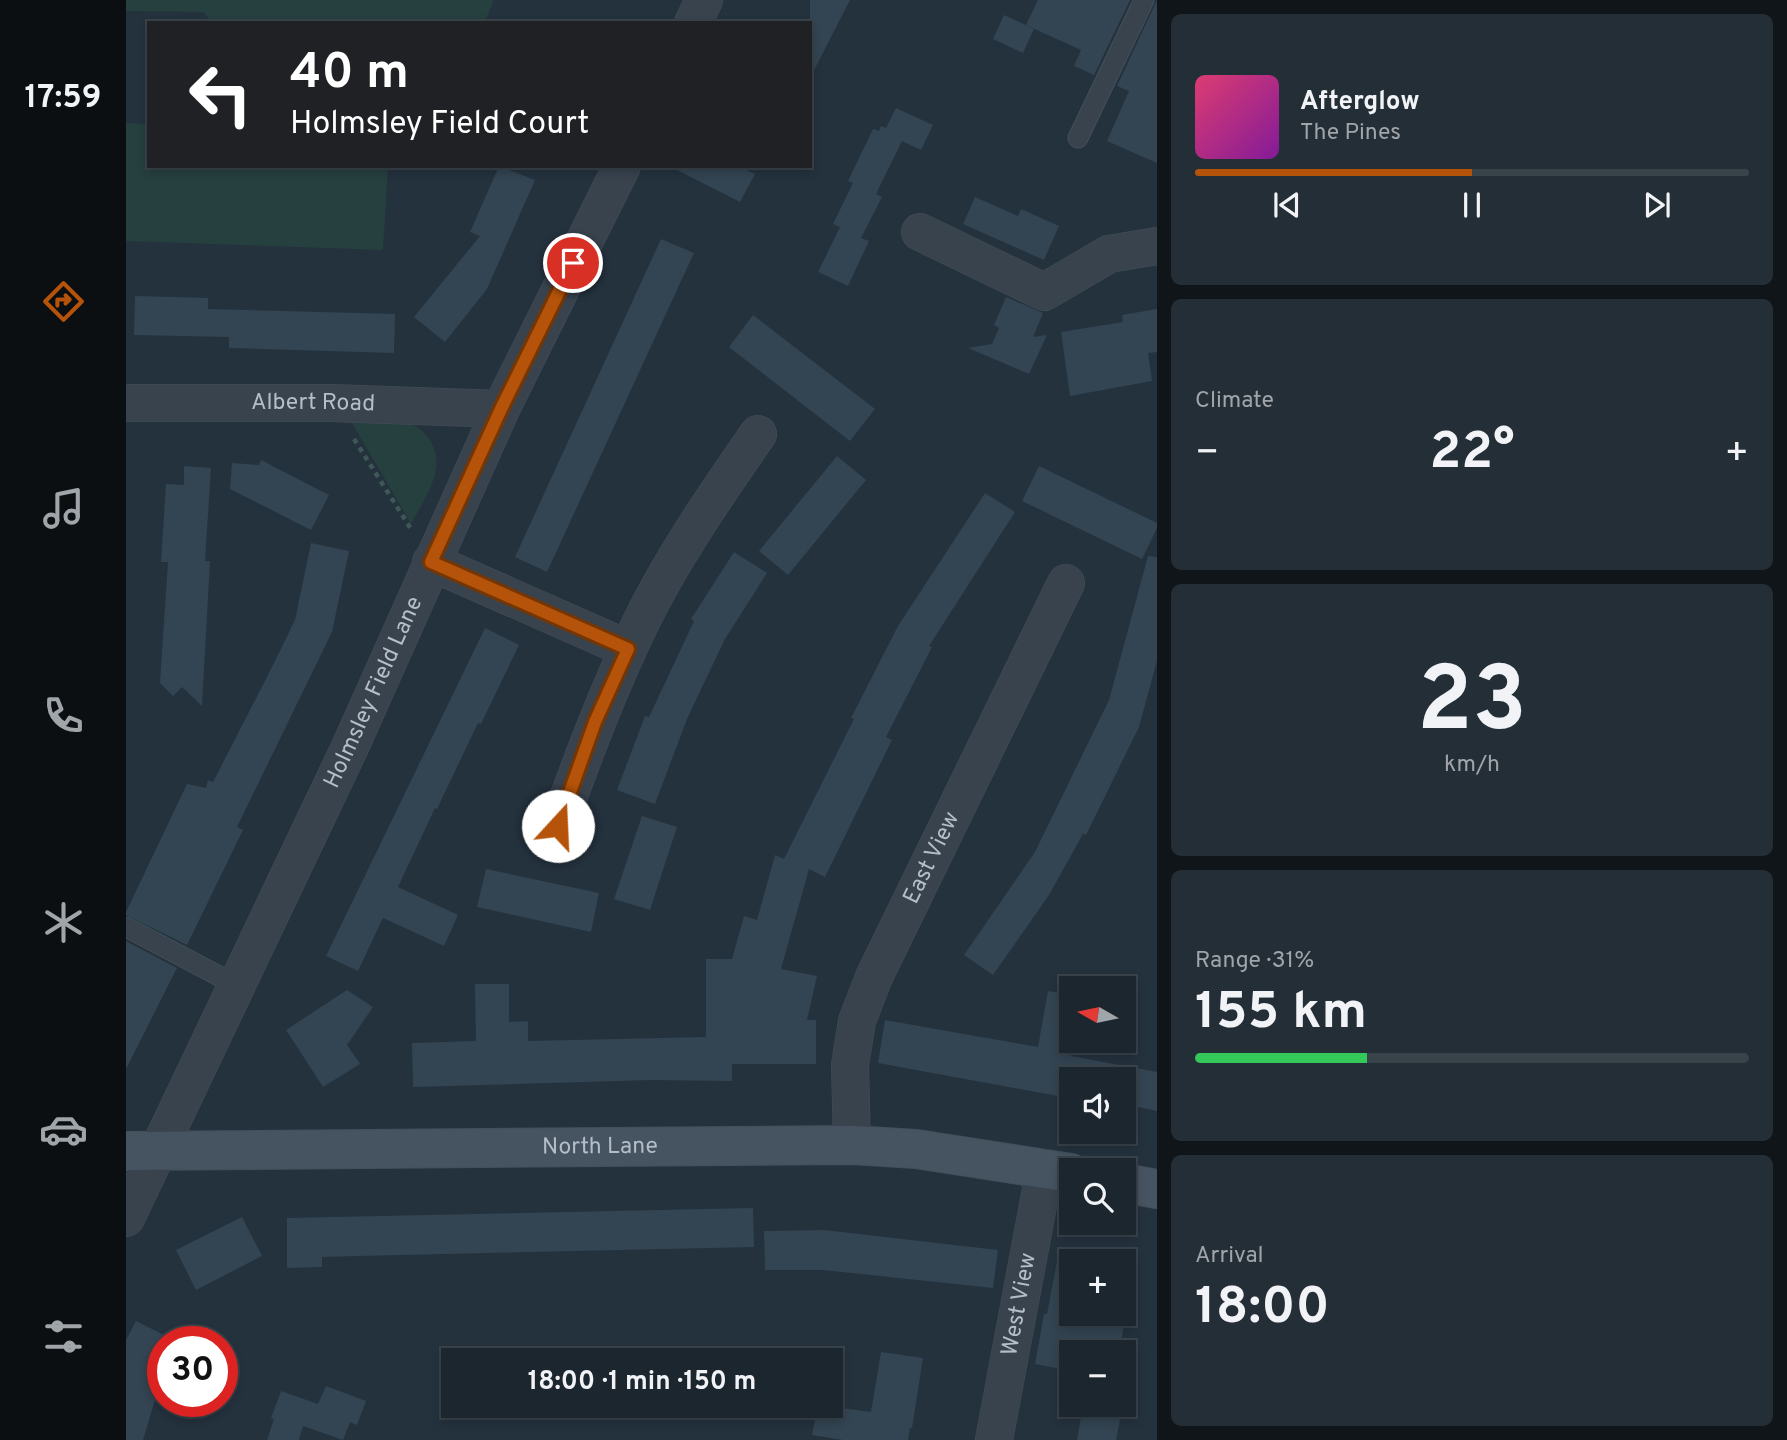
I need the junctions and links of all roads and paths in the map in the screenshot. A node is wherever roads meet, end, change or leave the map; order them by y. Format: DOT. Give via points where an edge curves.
graph roads {
  1 [pos="704,0"];
  2 [pos="1144,0"];
  3 [pos="694,21"];
  4 [pos="1078,138"];
  5 [pos="621,168"];
  6 [pos="920,232"];
  7 [pos="1157,246"];
  8 [pos="126,402"];
  9 [pos="331,403"];
  10 [pos="501,409"];
  11 [pos="758,434"];
  12 [pos="431,562"];
  13 [pos="1066,583"];
  14 [pos="628,649"];
  15 [pos="558,826"];
  16 [pos="126,927"];
  17 [pos="236,985"];
  18 [pos="852,1145"];
  19 [pos="142,1150"];
  20 [pos="1058,1171"];
  21 [pos="1136,1185"];
  22 [pos="1157,1189"];
  23 [pos="126,1218"];
  24 [pos="994,1440"];
  1 -- 3 [label="street"];
  2 -- 4 [label="lane"];
  5 -- 10 [label="street, Holmsley Field Lane"];
  6 -- 7 [label="street" via="1044,292 1109,254"];
  8 -- 9 [label="street, Albert Road"];
  9 -- 10 [label="street, Albert Road"];
  9 -- 12 [label="path"];
  10 -- 12 [label="street, Holmsley Field Lane"];
  11 -- 14 [label="street" via="696,525"];
  12 -- 14 [label="street"];
  12 -- 17 [label="street, Holmsley Field Lane" via="350,747"];
  13 -- 18 [label="street, East View" via="874,977 850,1065"];
  14 -- 15 [label="street" via="595,722"];
  16 -- 17 [label="lane"];
  17 -- 19 [label="street, Holmsley Field Lane"];
  18 -- 19 [label="street, North Lane"];
  18 -- 20 [label="street, North Lane" via="916,1149"];
  19 -- 23 [label="street, Holmsley Field Lane"];
  20 -- 24 [label="street, West View"];
  21 -- 22 [label="street"];
}
